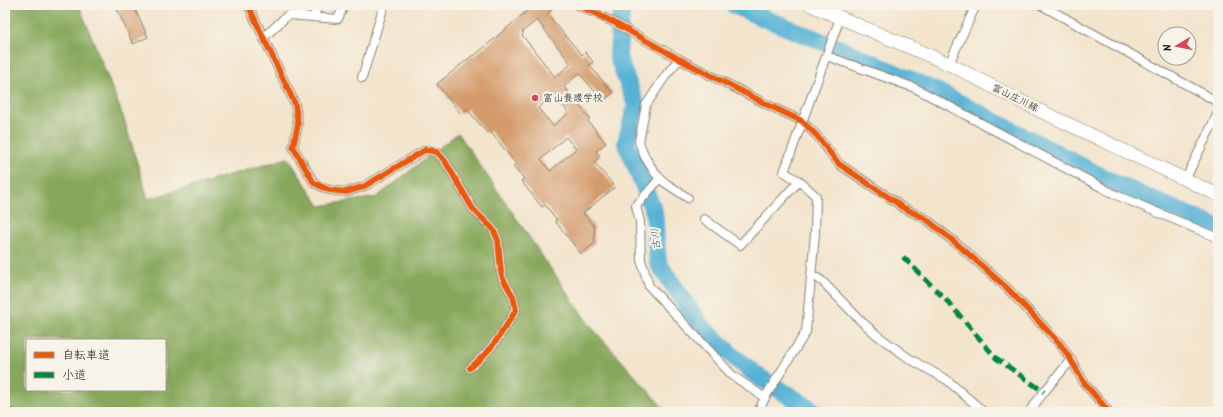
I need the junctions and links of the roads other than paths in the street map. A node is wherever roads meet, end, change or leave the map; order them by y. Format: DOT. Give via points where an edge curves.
graph roads {
  1 [pos="248,5"];
  2 [pos="318,5"];
  3 [pos="344,5"];
  4 [pos="384,5"];
  5 [pos="976,5"];
  6 [pos="1041,5"];
  7 [pos="582,6"];
  8 [pos="817,6"];
  9 [pos="314,17"];
  10 [pos="840,18"];
  11 [pos="263,38"];
  12 [pos="827,54"];
  13 [pos="679,59"];
  14 [pos="948,64"];
  15 [pos="362,78"];
  16 [pos="1218,102"];
  17 [pos="1218,113"];
  18 [pos="802,121"];
  19 [pos="1185,180"];
  20 [pos="657,181"];
  21 [pos="799,181"];
  22 [pos="1218,195"];
  23 [pos="688,198"];
  24 [pos="704,219"];
  25 [pos="1218,238"];
  26 [pos="811,274"];
  27 [pos="1071,360"];
  28 [pos="470,368"];
  29 [pos="766,396"];
  30 [pos="761,410"];
  31 [pos="984,412"];
  32 [pos="1029,412"];
  33 [pos="1109,412"];
  1 -- 11 [label="street"];
  2 -- 9 [label="street"];
  3 -- 9 [label="street" via="338,19"];
  4 -- 15 [label="street"];
  5 -- 14 [label="street"];
  6 -- 16 [label="street"];
  7 -- 13 [label="street"];
  8 -- 10 [label="main road, 富山庄川線"];
  9 -- 11 [label="street" via="288,15"];
  10 -- 12 [label="street"];
  10 -- 14 [label="main road, 富山庄川線"];
  11 -- 28 [label="street" via="295,104 298,124 293,147 314,183 329,190 346,192 363,187 425,150 437,152 445,161 472,209 493,228 498,240 501,272 513,296 516,310 484,357"];
  12 -- 18 [label="street"];
  12 -- 25 [label="street" via="915,88 1116,195"];
  13 -- 18 [label="street"];
  13 -- 20 [label="street" via="646,105 639,142"];
  14 -- 19 [label="main road, 富山庄川線"];
  17 -- 19 [label="street"];
  18 -- 21 [label="street" via="784,172"];
  18 -- 27 [label="street" via="839,164 900,206 926,219 1001,283 1060,344"];
  19 -- 22 [label="main road, 富山庄川線"];
  20 -- 23 [label="street"];
  20 -- 29 [label="street" via="636,206 640,222 641,260 649,286 732,375"];
  21 -- 24 [label="street" via="740,245"];
  21 -- 26 [label="street" via="816,196"];
  26 -- 29 [label="street" via="806,332"];
  26 -- 31 [label="street" via="822,281 878,336 910,360 948,380"];
  27 -- 32 [label="street"];
  27 -- 33 [label="street" via="1085,384"];
  29 -- 30 [label="street"];
}
